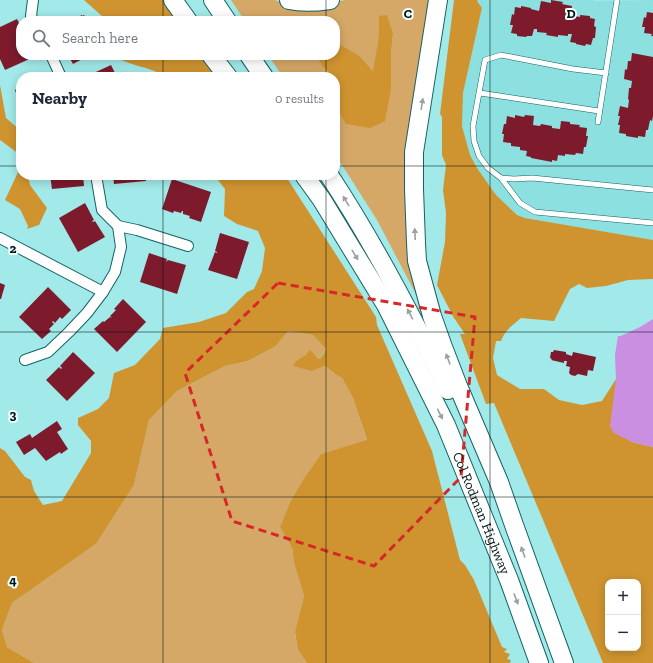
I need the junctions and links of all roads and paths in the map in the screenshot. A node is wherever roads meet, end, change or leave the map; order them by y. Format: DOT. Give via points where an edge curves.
graph roads {
  1 [pos="33,0"];
  2 [pos="173,0"];
  3 [pos="187,0"];
  4 [pos="213,0"];
  5 [pos="289,0"];
  6 [pos="330,0"];
  7 [pos="438,0"];
  8 [pos="617,0"];
  9 [pos="31,16"];
  10 [pos="184,16"];
  11 [pos="198,16"];
  12 [pos="224,16"];
  13 [pos="54,60"];
  14 [pos="215,60"];
  15 [pos="226,60"];
  16 [pos="252,60"];
  17 [pos="60,72"];
  18 [pos="224,72"];
  19 [pos="235,72"];
  20 [pos="261,72"];
  21 [pos="606,73"];
  22 [pos="480,92"];
  23 [pos="600,111"];
  24 [pos="598,122"];
  25 [pos="501,178"];
  26 [pos="97,180"];
  27 [pos="308,180"];
  28 [pos="332,180"];
  29 [pos="653,190"];
  30 [pos="653,223"];
  31 [pos="118,226"];
  32 [pos="0,238"];
  33 [pos="188,246"];
  34 [pos="103,292"];
  35 [pos="25,360"];
  36 [pos="514,525"];
  37 [pos="539,663"];
  38 [pos="564,663"];
  1 -- 9 [label="street"];
  2 -- 10 [label="highway"];
  3 -- 11 [label="highway"];
  4 -- 12 [label="highway"];
  5 -- 6 [label="highway"];
  36 -- 7 [label="highway, one-way" via="443,347 417,261 414,152"];
  8 -- 21 [label="lane"];
  13 -- 17 [label="street"];
  14 -- 18 [label="highway"];
  15 -- 19 [label="highway"];
  16 -- 20 [label="highway"];
  21 -- 22 [label="lane" via="500,55 485,60"];
  21 -- 23 [label="lane"];
  22 -- 23 [label="lane"];
  22 -- 25 [label="lane" via="473,126 474,142 479,156 488,168"];
  23 -- 24 [label="lane"];
  25 -- 29 [label="lane" via="532,178"];
  25 -- 30 [label="lane" via="520,203 535,212"];
  26 -- 31 [label="street" via="102,210"];
  27 -- 37 [label="highway, Col Rodman Highway, one-way" via="386,305 446,425 509,580"];
  36 -- 28 [label="highway, one-way" via="424,340 382,262"];
  31 -- 33 [label="street"];
  31 -- 34 [label="street" via="121,247 115,272"];
  32 -- 34 [label="street"];
  34 -- 35 [label="street" via="87,313 48,352"];
  38 -- 36 [label="highway, Col Rodman Highway, one-way"];
}
